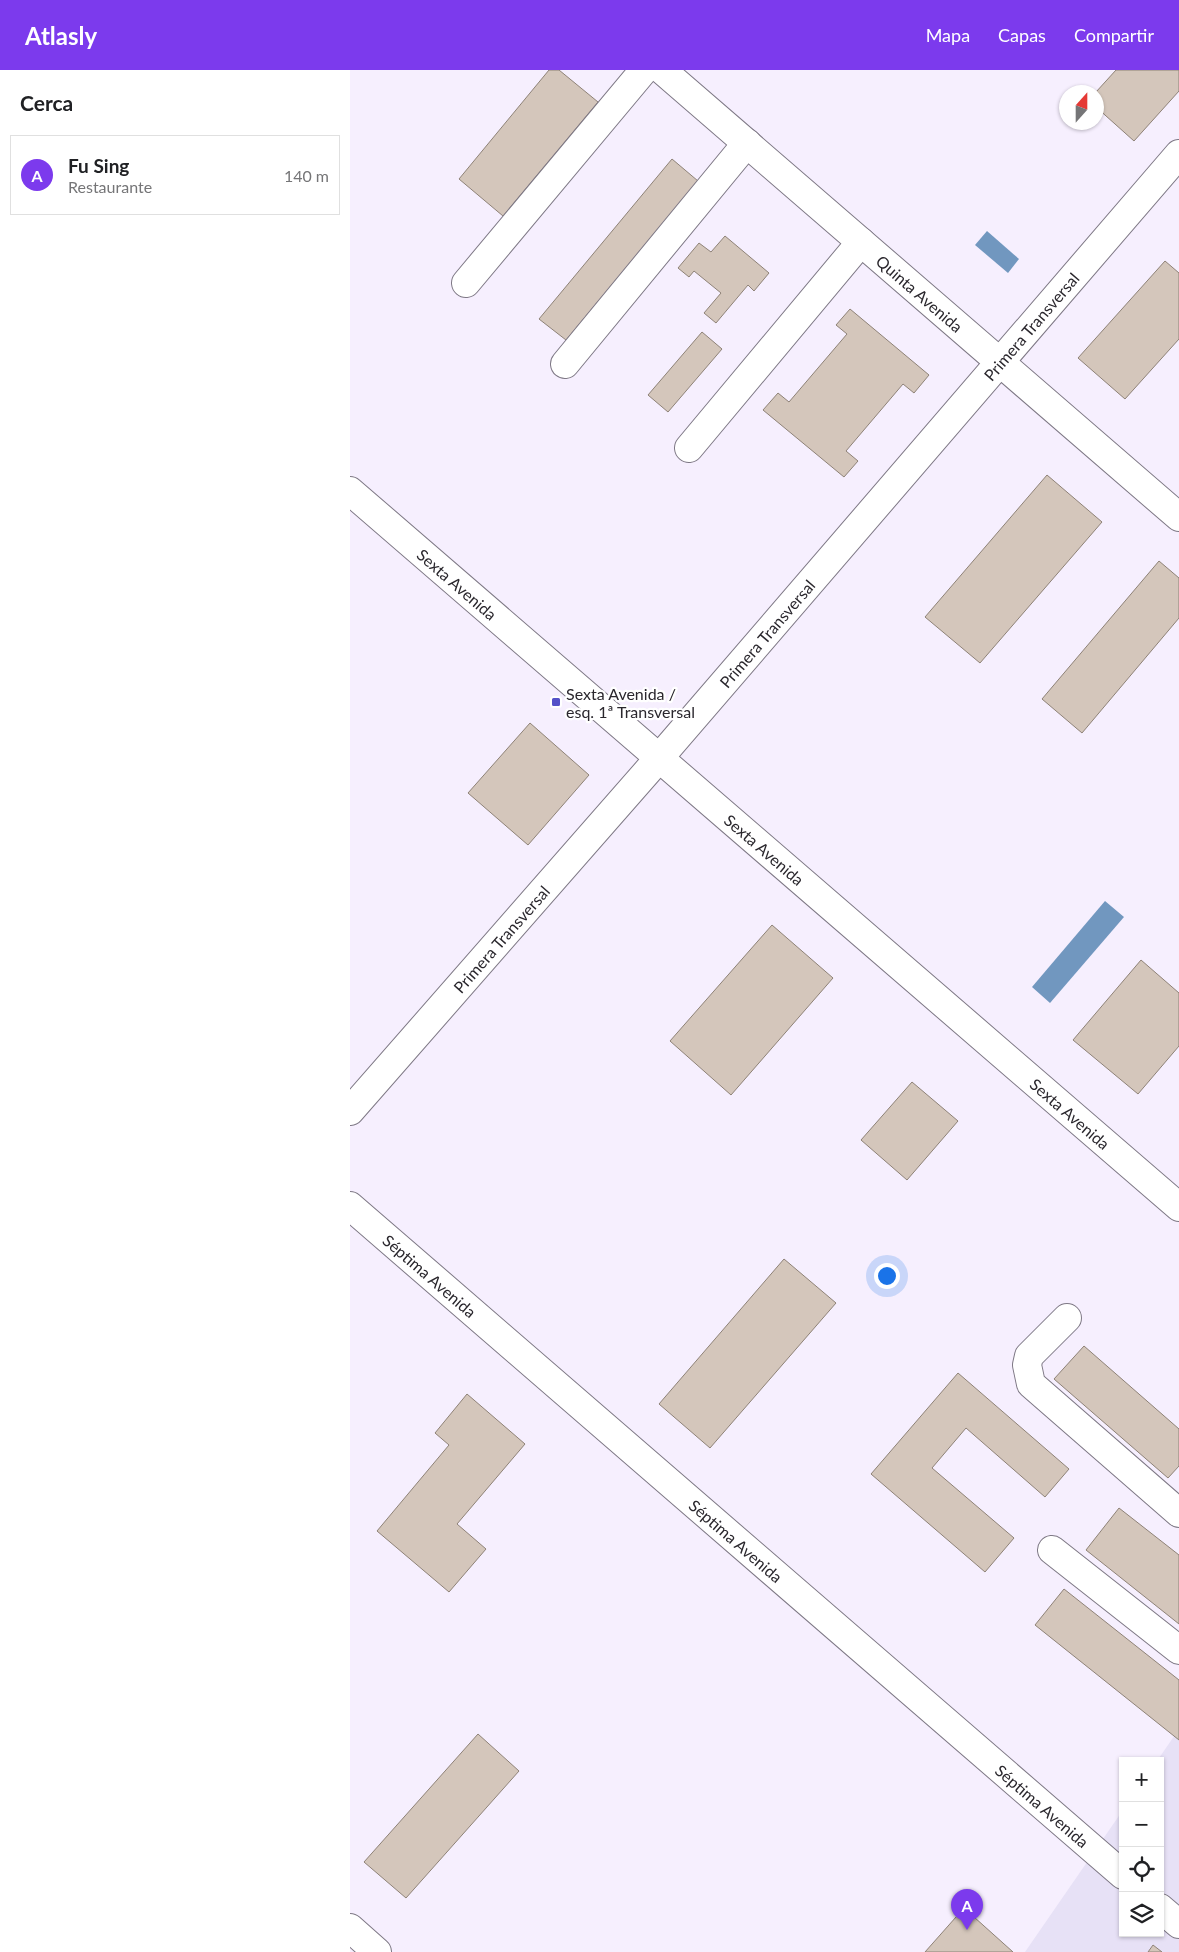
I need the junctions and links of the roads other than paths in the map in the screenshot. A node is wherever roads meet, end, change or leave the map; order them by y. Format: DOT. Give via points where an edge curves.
graph roads {
  1 [pos="644,70"];
  2 [pos="671,73"];
  3 [pos="747,143"];
  4 [pos="1179,154"];
  5 [pos="861,242"];
  6 [pos="466,283"];
  7 [pos="999,361"];
  8 [pos="565,364"];
  9 [pos="689,448"];
  10 [pos="350,491"];
  11 [pos="1179,517"];
  12 [pos="660,757"];
  13 [pos="350,1111"];
  14 [pos="350,1206"];
  15 [pos="1179,1207"];
  16 [pos="1067,1318"];
  17 [pos="1179,1513"];
  18 [pos="1052,1550"];
  19 [pos="1179,1650"];
  20 [pos="1119,1872"];
  21 [pos="1164,1911"];
  22 [pos="1179,1924"];
  23 [pos="350,1928"];
  24 [pos="377,1952"];
  1 -- 6 [label="street"];
  2 -- 3 [label="street, Quinta Avenida"];
  3 -- 5 [label="street, Quinta Avenida"];
  3 -- 8 [label="street"];
  4 -- 7 [label="street, Primera Transversal"];
  5 -- 7 [label="street, Quinta Avenida"];
  5 -- 9 [label="street"];
  7 -- 11 [label="street, Quinta Avenida"];
  7 -- 12 [label="street, Primera Transversal"];
  10 -- 12 [label="street, Sexta Avenida"];
  12 -- 13 [label="street, Primera Transversal"];
  12 -- 15 [label="street, Sexta Avenida"];
  14 -- 20 [label="street, Séptima Avenida"];
  16 -- 17 [label="street" via="1028,1356 1031,1384"];
  18 -- 19 [label="street"];
  21 -- 22 [label="street"];
  23 -- 24 [label="street"];
}
